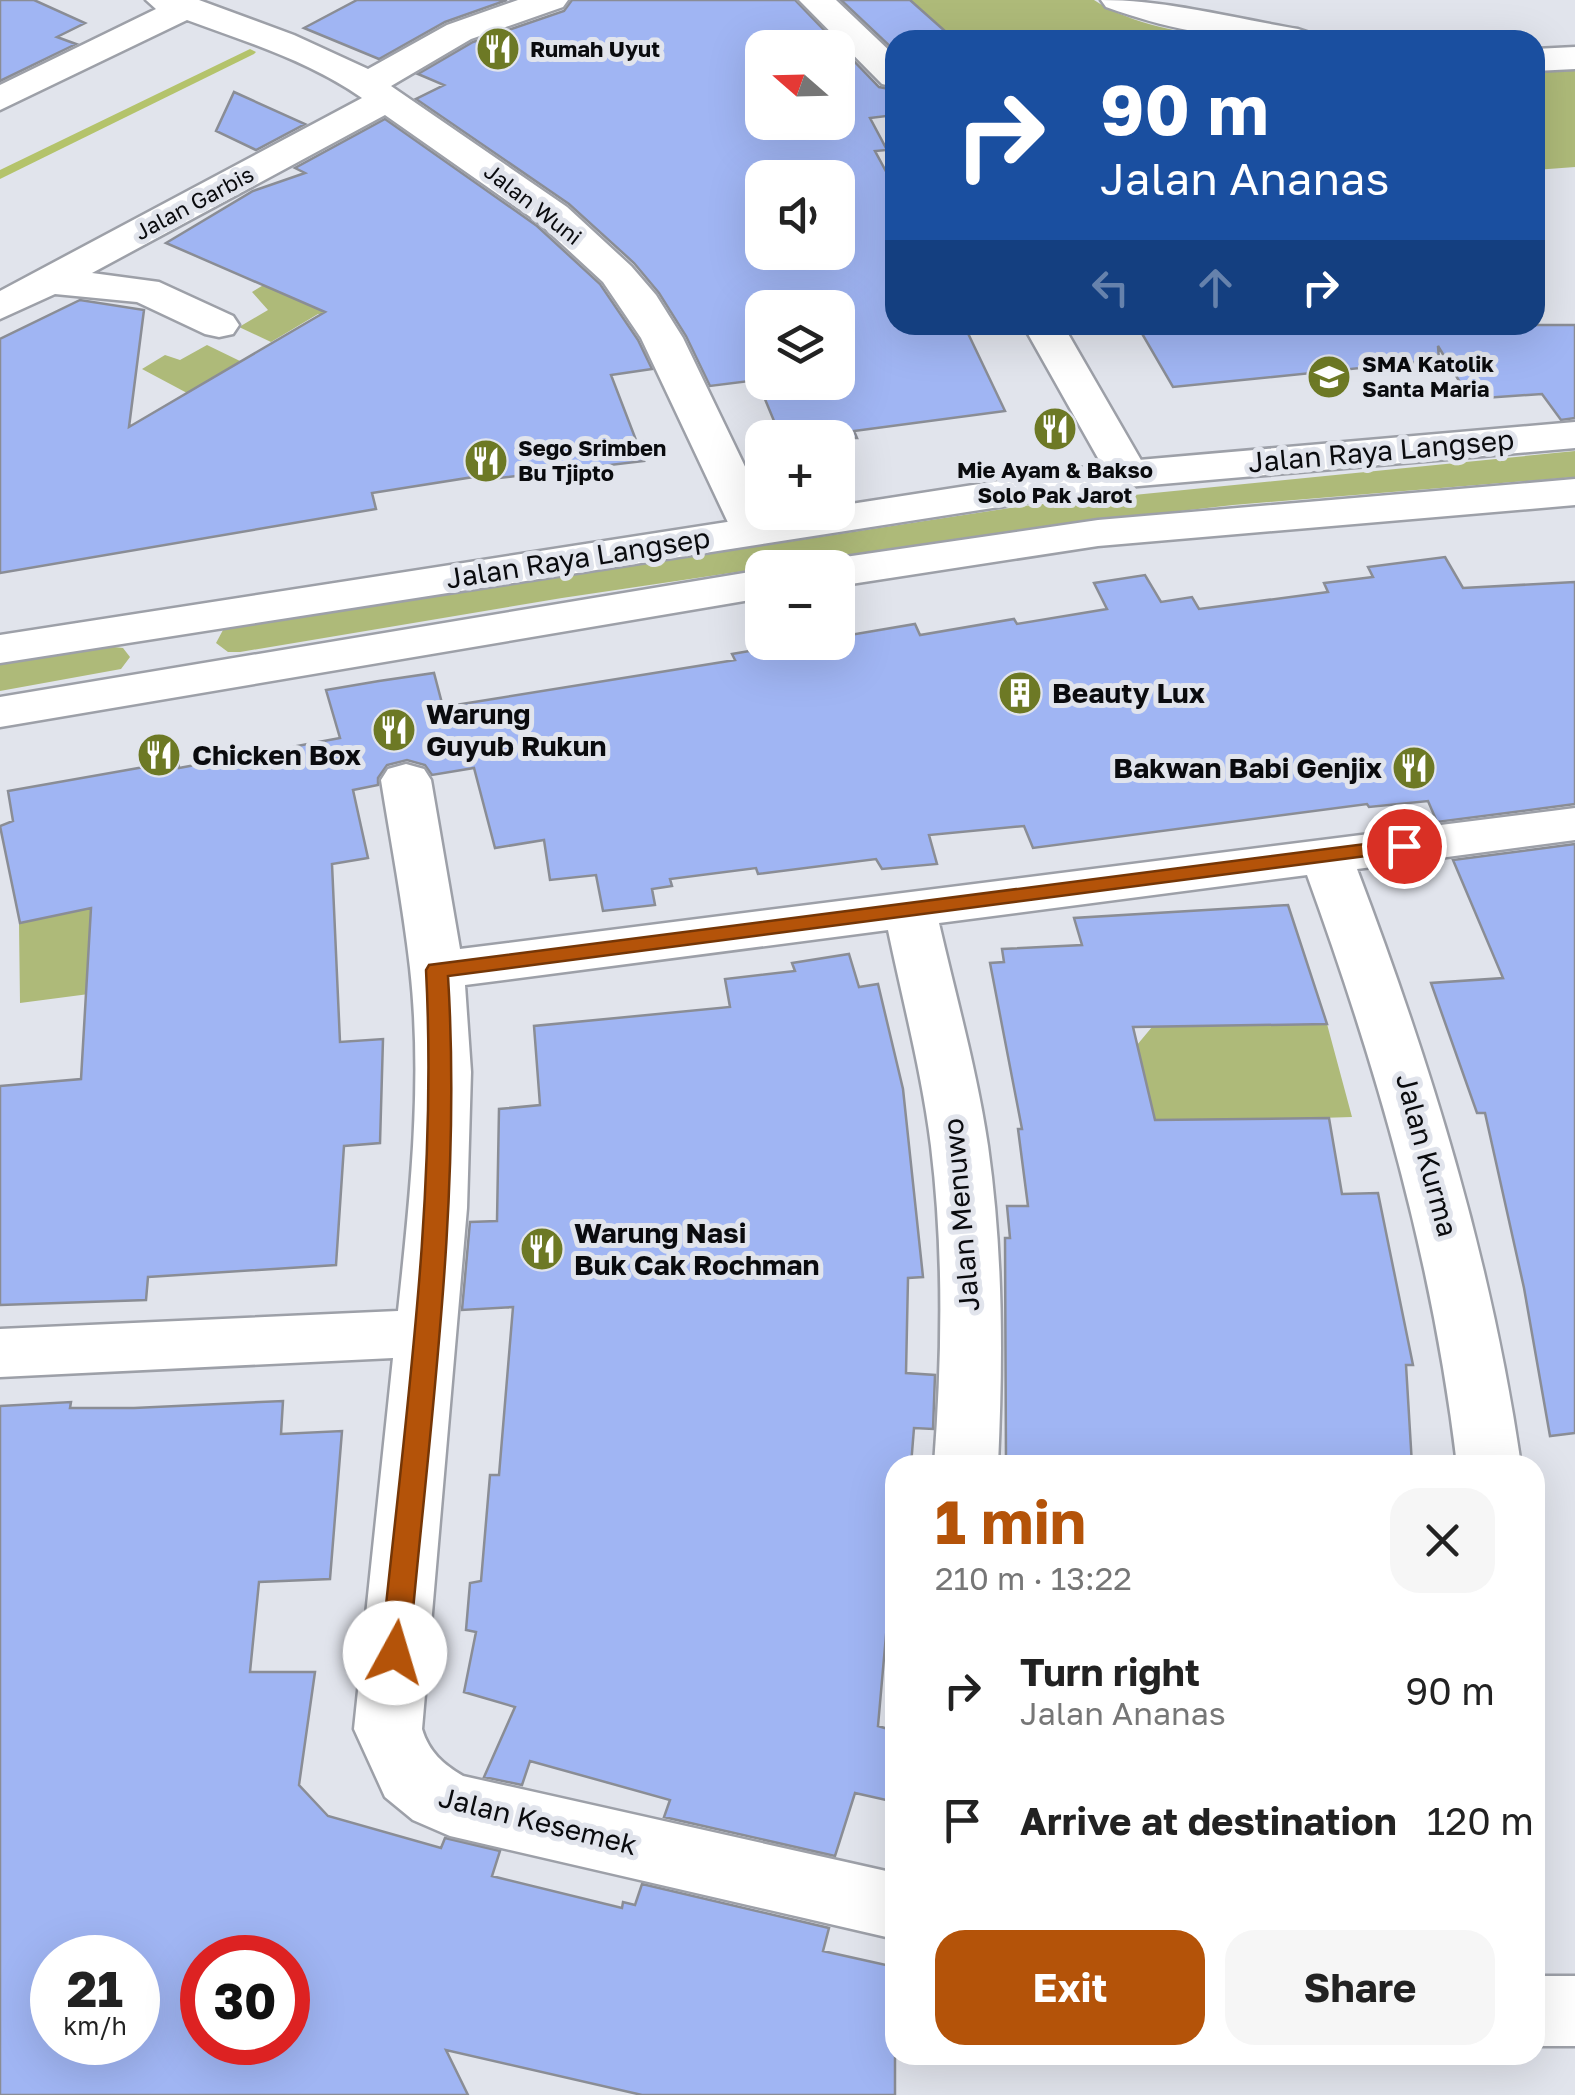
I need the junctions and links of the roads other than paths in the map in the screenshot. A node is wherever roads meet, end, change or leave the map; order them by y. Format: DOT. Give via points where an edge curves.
graph roads {
  1 [pos="551,0"];
  2 [pos="816,0"];
  3 [pos="1118,0"];
  4 [pos="195,5"];
  5 [pos="1238,15"];
  6 [pos="1274,30"];
  7 [pos="1575,58"];
  8 [pos="1545,60"];
  9 [pos="885,66"];
  10 [pos="378,91"];
  11 [pos="0,99"];
  12 [pos="127,239"];
  13 [pos="50,282"];
  14 [pos="145,291"];
  15 [pos="0,307"];
  16 [pos="219,325"];
  17 [pos="1048,335"];
  18 [pos="1575,435"];
  19 [pos="1127,474"];
  20 [pos="1575,492"];
  21 [pos="745,511"];
  22 [pos="855,515"];
  23 [pos="754,530"];
  24 [pos="855,569"];
  25 [pos="745,587"];
  26 [pos="170,621"];
  27 [pos="0,649"];
  28 [pos="186,683"];
  29 [pos="0,712"];
  30 [pos="406,780"];
  31 [pos="1575,824"];
  32 [pos="1326,856"];
  33 [pos="910,909"];
  34 [pos="437,970"];
  35 [pos="424,1333"];
  36 [pos="0,1354"];
  37 [pos="967,1455"];
  38 [pos="1487,1455"];
  39 [pos="885,1904"];
  40 [pos="1545,2010"];
  41 [pos="1575,2010"];
  1 -- 10 [label="street, Jalan Garbis" via="459,32"];
  2 -- 9 [label="street"];
  3 -- 5 [label="street" via="1167,17"];
  4 -- 10 [label="street, Jalan Wuni"];
  4 -- 11 [label="street"];
  5 -- 6 [label="street"];
  7 -- 8 [label="street"];
  10 -- 12 [label="street, Jalan Garbis"];
  10 -- 21 [label="street, Jalan Wuni" via="552,216 616,274 662,338"];
  12 -- 13 [label="street, Jalan Garbis"];
  12 -- 14 [label="street"];
  13 -- 14 [label="street"];
  13 -- 15 [label="street, Jalan Garbis"];
  14 -- 16 [label="street"];
  17 -- 19 [label="street"];
  18 -- 19 [label="street, Jalan Raya Langsep"];
  19 -- 22 [label="street, Jalan Raya Langsep"];
  20 -- 24 [label="street, Jalan Raya Langsep" via="1098,532"];
  23 -- 26 [label="street, Jalan Raya Langsep"];
  25 -- 28 [label="street, Jalan Raya Langsep"];
  26 -- 27 [label="street, Jalan Raya Langsep"];
  26 -- 28 [label="street"];
  28 -- 29 [label="street, Jalan Raya Langsep"];
  30 -- 34 [label="street, Jalan Kesemek"];
  31 -- 32 [label="street"];
  32 -- 33 [label="street"];
  32 -- 38 [label="street, Jalan Kurma" via="1392,1030 1431,1162 1452,1240"];
  33 -- 34 [label="street"];
  33 -- 37 [label="street, Jalan Menuwo" via="960,1159 970,1263"];
  34 -- 35 [label="street, Jalan Kesemek" via="443,1072"];
  35 -- 36 [label="street"];
  35 -- 39 [label="street, Jalan Kesemek" via="388,1730 408,1776 450,1805"];
  40 -- 41 [label="street"];
}
